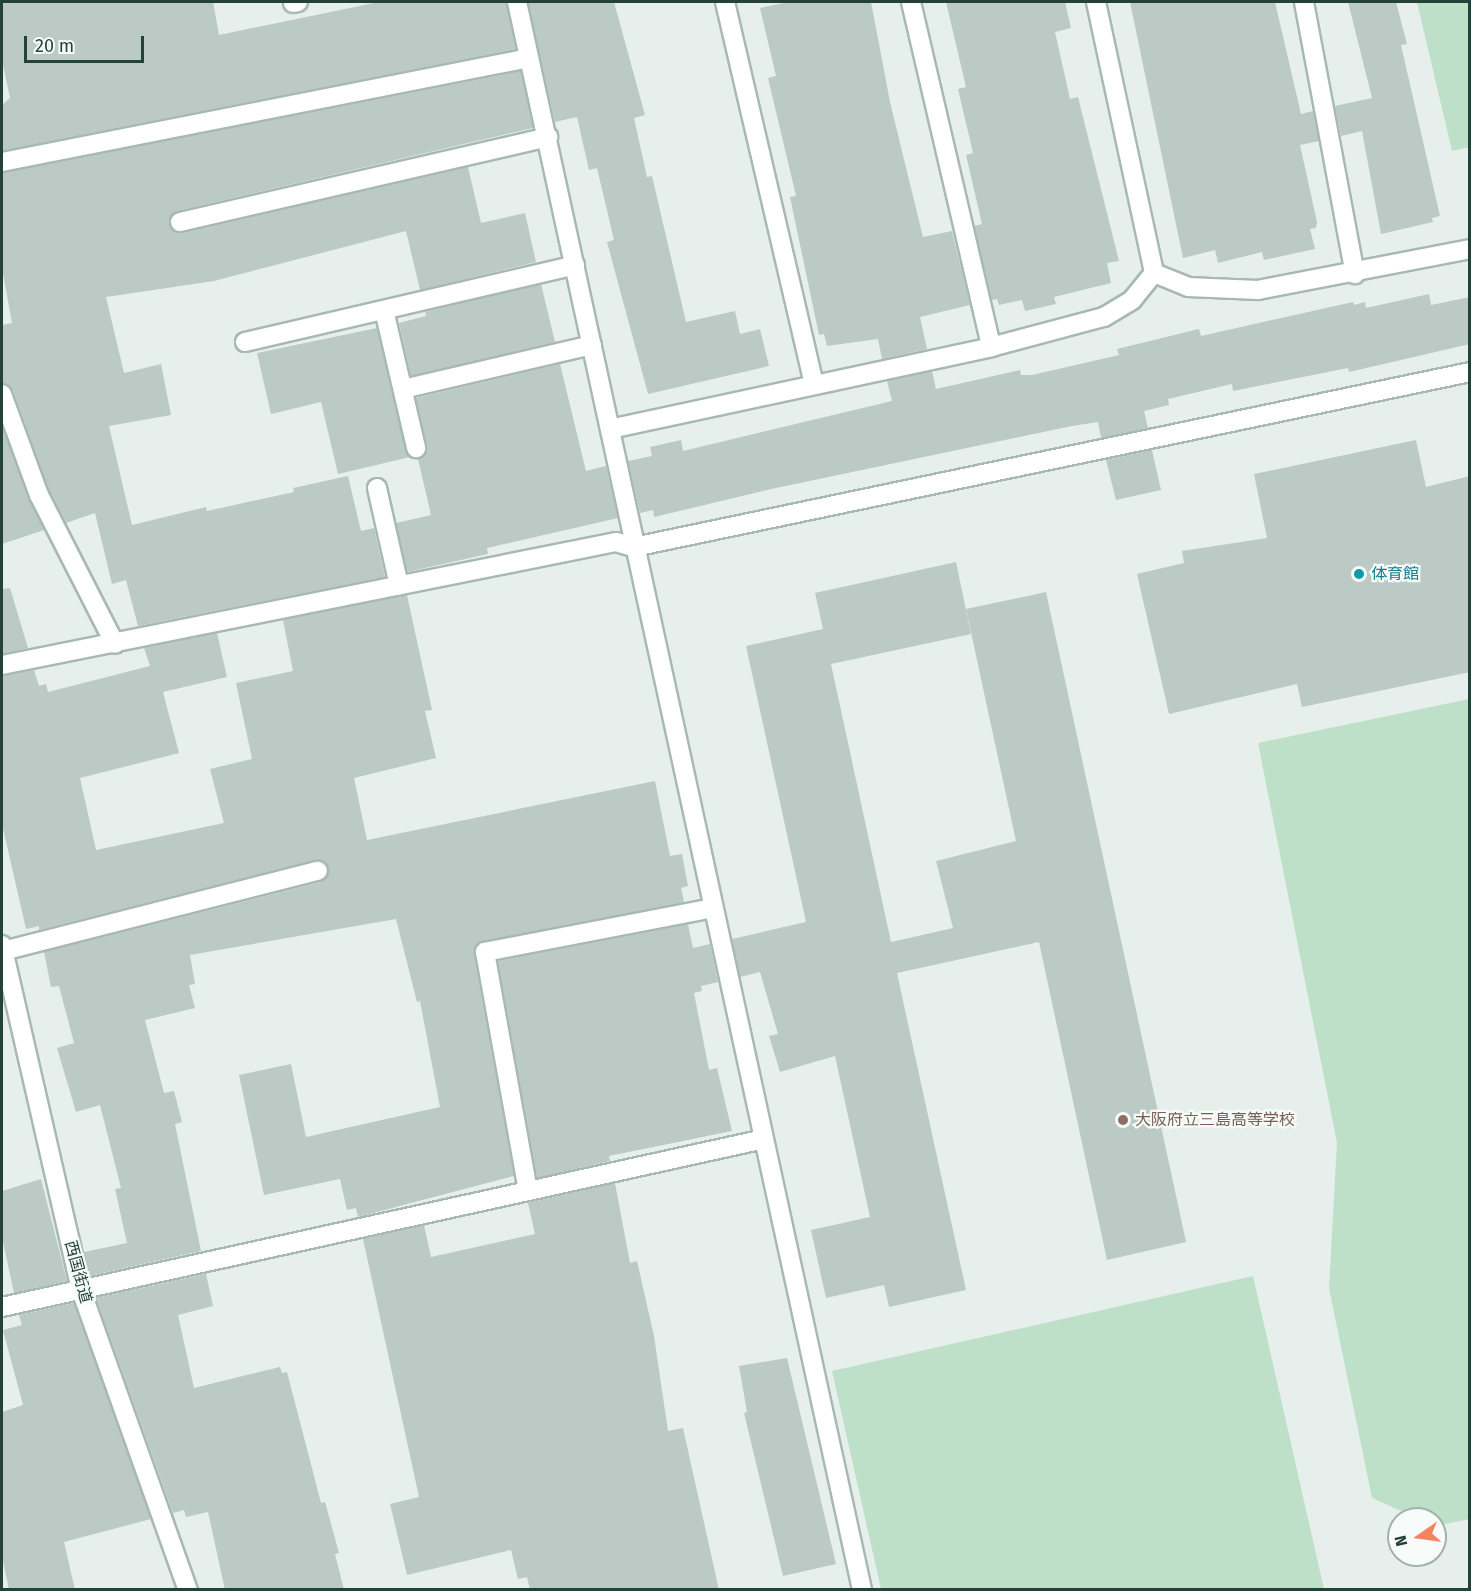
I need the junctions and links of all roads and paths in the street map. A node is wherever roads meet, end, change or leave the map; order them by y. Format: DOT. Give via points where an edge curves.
graph roads {
  1 [pos="517,2"];
  2 [pos="725,2"];
  3 [pos="911,2"];
  4 [pos="1096,2"];
  5 [pos="1304,2"];
  6 [pos="529,58"];
  7 [pos="548,137"];
  8 [pos="2,162"];
  9 [pos="180,222"];
  10 [pos="1470,249"];
  11 [pos="575,266"];
  12 [pos="1154,273"];
  13 [pos="1355,274"];
  14 [pos="384,310"];
  15 [pos="244,342"];
  16 [pos="592,345"];
  17 [pos="991,347"];
  18 [pos="1470,372"];
  19 [pos="814,384"];
  20 [pos="403,389"];
  21 [pos="2,394"];
  22 [pos="610,429"];
  23 [pos="416,448"];
  24 [pos="377,488"];
  25 [pos="634,547"];
  26 [pos="399,586"];
  27 [pos="115,644"];
  28 [pos="2,665"];
  29 [pos="318,871"];
  30 [pos="713,908"];
  31 [pos="2,948"];
  32 [pos="764,1139"];
  33 [pos="528,1191"];
  34 [pos="81,1290"];
  35 [pos="2,1307"];
  36 [pos="188,1590"];
  37 [pos="862,1590"];
  1 -- 6 [label="street"];
  2 -- 19 [label="street"];
  3 -- 17 [label="street"];
  4 -- 12 [label="street"];
  5 -- 13 [label="street"];
  6 -- 7 [label="street"];
  6 -- 8 [label="street"];
  7 -- 9 [label="street"];
  7 -- 11 [label="street"];
  10 -- 13 [label="street"];
  11 -- 14 [label="street"];
  11 -- 16 [label="street"];
  12 -- 13 [label="street" via="1188,287 1258,291"];
  12 -- 17 [label="street" via="1132,300 1104,317"];
  14 -- 15 [label="street"];
  14 -- 20 [label="street"];
  16 -- 20 [label="street"];
  16 -- 22 [label="street"];
  17 -- 19 [label="street"];
  18 -- 25 [label="street"];
  19 -- 22 [label="street"];
  20 -- 23 [label="street"];
  21 -- 27 [label="street" via="39,495"];
  22 -- 25 [label="street"];
  24 -- 26 [label="street"];
  25 -- 26 [label="street" via="616,542"];
  25 -- 30 [label="street"];
  26 -- 27 [label="street"];
  27 -- 28 [label="street"];
  29 -- 31 [label="street"];
  30 -- 32 [label="street"];
  30 -- 33 [label="street" via="485,951"];
  31 -- 34 [label="street, 西国街道"];
  32 -- 33 [label="street"];
  32 -- 37 [label="street"];
  33 -- 34 [label="street"];
  34 -- 35 [label="street"];
  34 -- 36 [label="street, 西国街道"];
}
